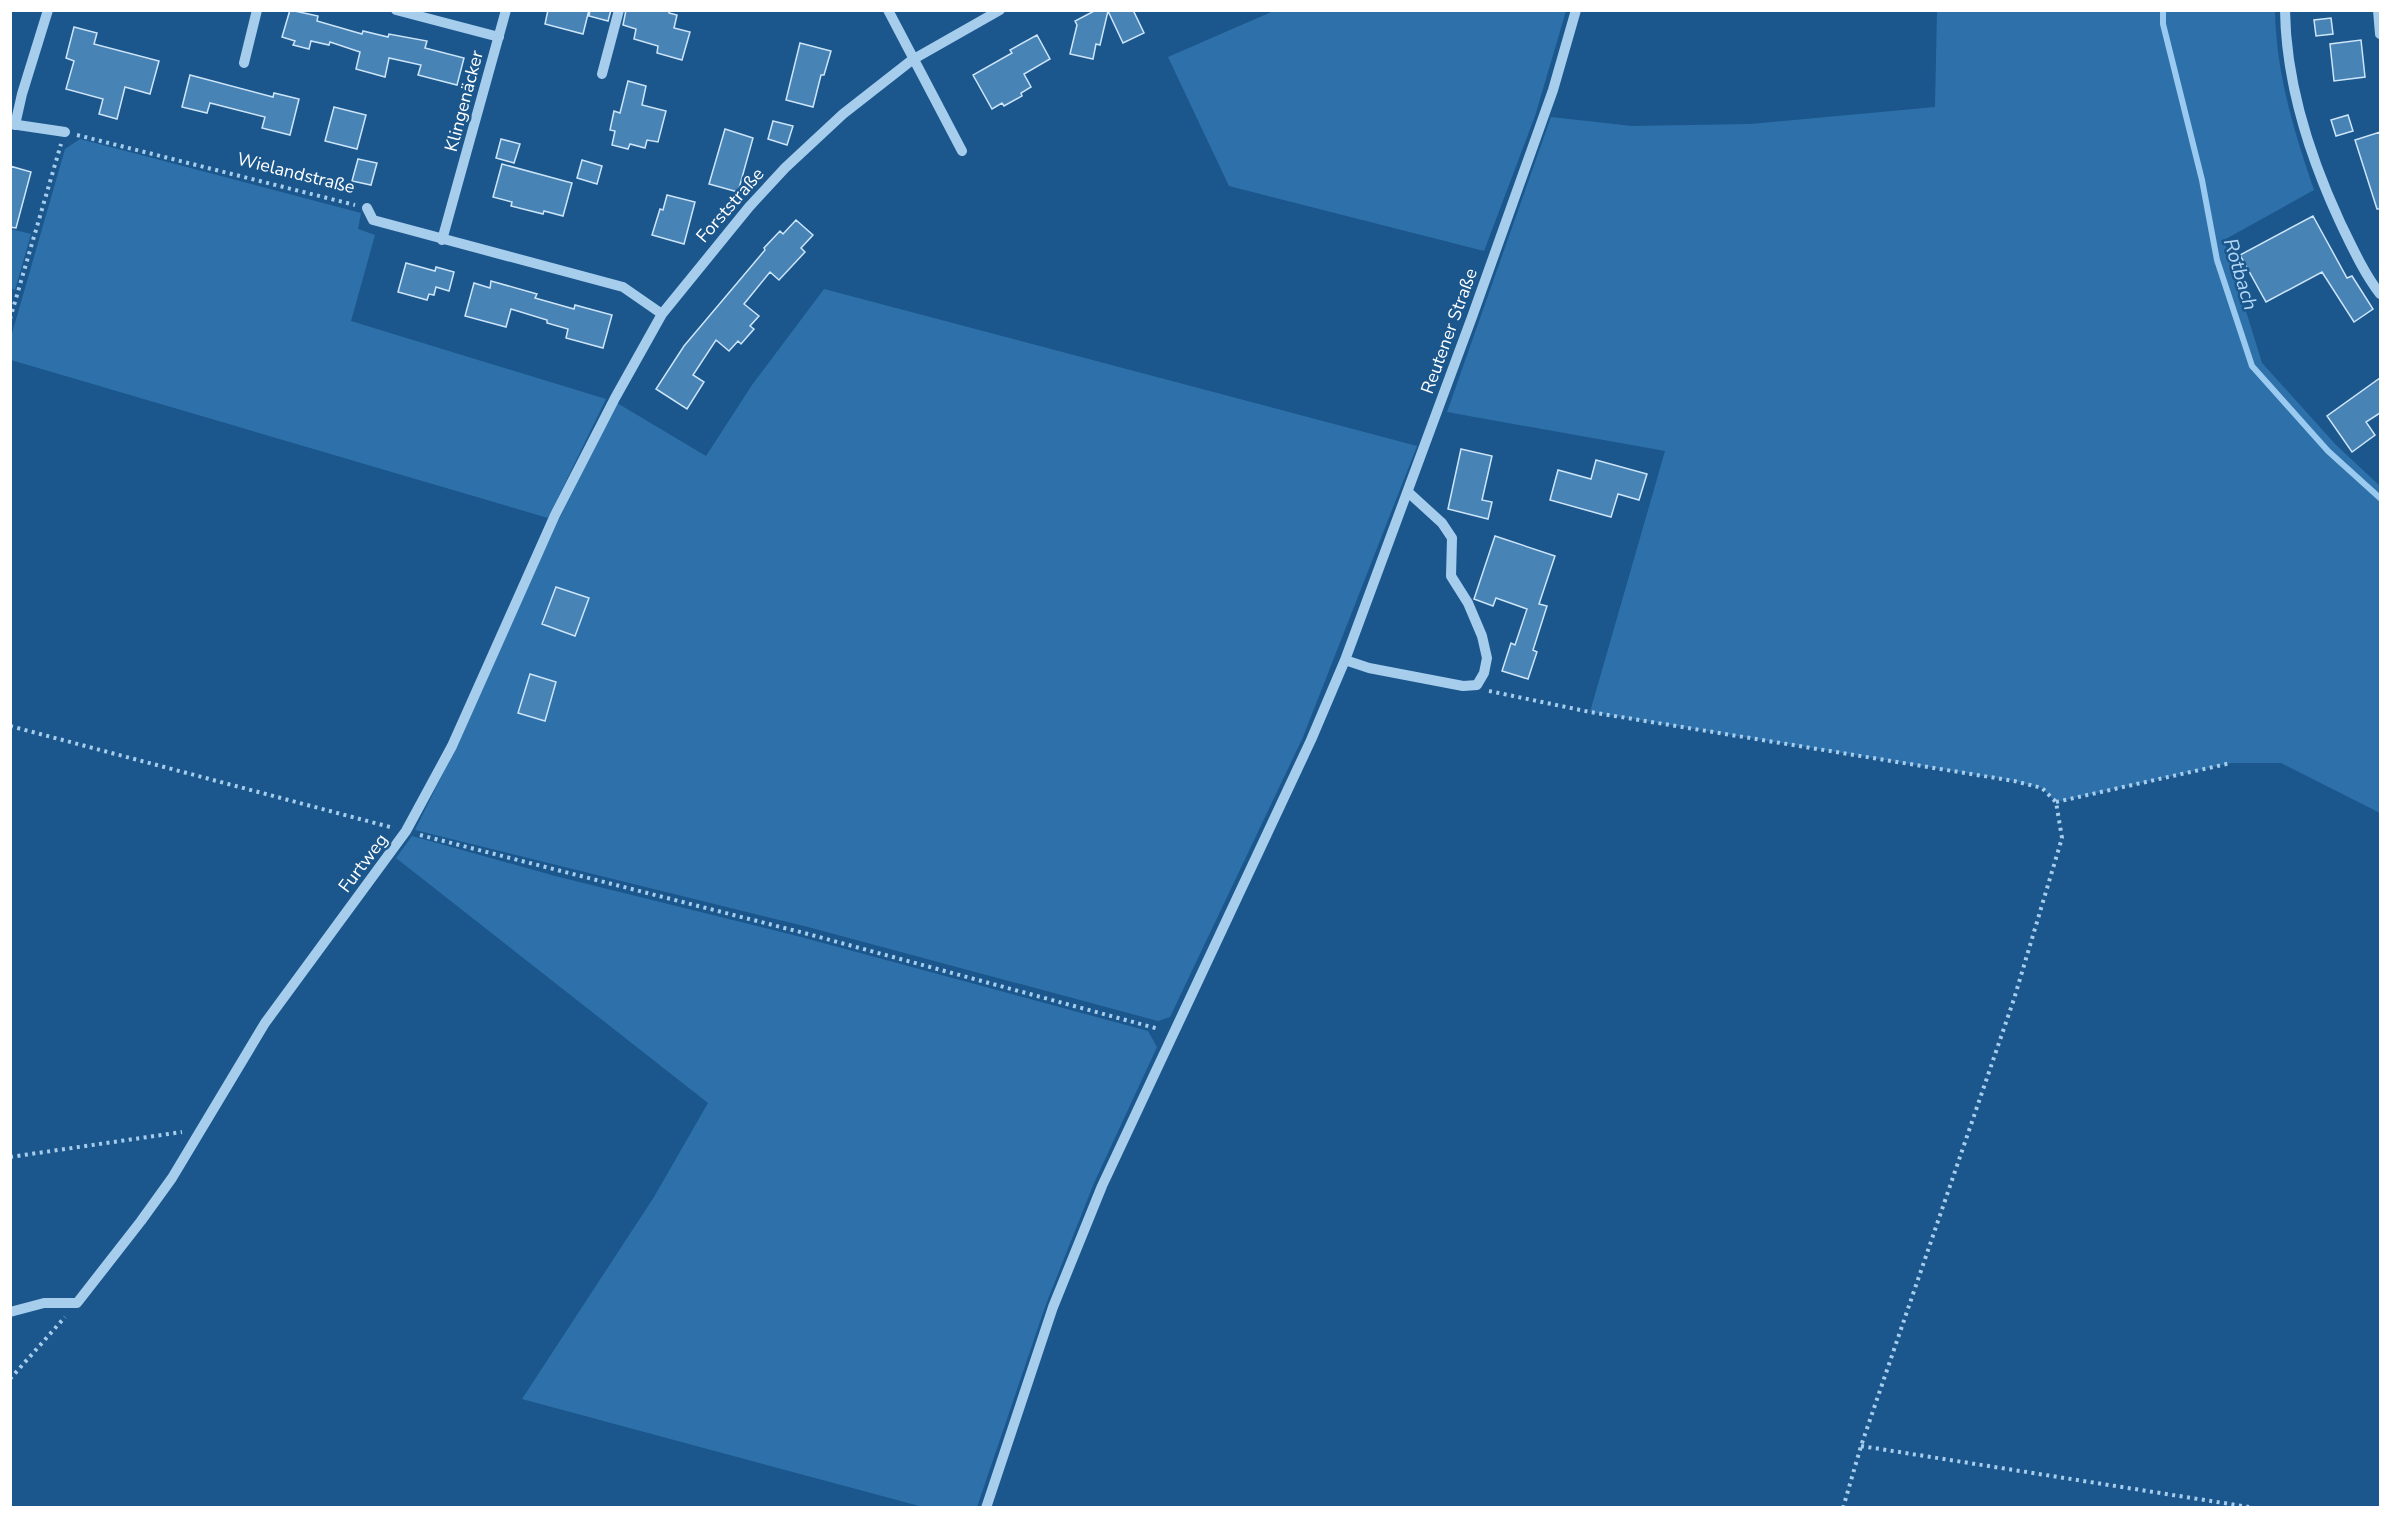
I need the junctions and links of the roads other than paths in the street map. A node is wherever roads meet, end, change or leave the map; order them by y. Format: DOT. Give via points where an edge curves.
graph roads {
  1 [pos="48,10"];
  2 [pos="257,10"];
  3 [pos="396,10"];
  4 [pos="506,10"];
  5 [pos="619,10"];
  6 [pos="888,10"];
  7 [pos="1000,10"];
  8 [pos="1576,10"];
  9 [pos="2285,10"];
  10 [pos="2378,10"];
  11 [pos="2380,34"];
  12 [pos="499,37"];
  13 [pos="912,60"];
  14 [pos="244,63"];
  15 [pos="602,74"];
  16 [pos="13,125"];
  17 [pos="65,132"];
  18 [pos="962,151"];
  19 [pos="367,208"];
  20 [pos="442,240"];
  21 [pos="2380,294"];
  22 [pos="662,314"];
  23 [pos="612,405"];
  24 [pos="1408,492"];
  25 [pos="1345,660"];
  26 [pos="10,1312"];
  27 [pos="986,1508"];
  1 -- 16 [label="street"];
  2 -- 14 [label="street"];
  3 -- 12 [label="street, Klingenäcker"];
  4 -- 12 [label="street"];
  5 -- 15 [label="street"];
  6 -- 13 [label="street"];
  7 -- 13 [label="street, Forststraße"];
  8 -- 24 [label="street, Reutener Straße" via="1553,90"];
  9 -- 21 [label="street" via="2289,59 2309,145 2354,252"];
  10 -- 11 [label="street"];
  12 -- 20 [label="street, Klingenäcker"];
  13 -- 18 [label="street"];
  13 -- 22 [label="street, Forststraße" via="843,114 785,168 715,246"];
  16 -- 17 [label="street"];
  19 -- 20 [label="street, Wielandstraße" via="373,220"];
  20 -- 22 [label="street, Wielandstraße" via="622,286"];
  22 -- 23 [label="street, Forststraße"];
  23 -- 26 [label="street, Furtweg" via="555,515 452,746 406,831 265,1023 171,1178 77,1303 44,1303"];
  24 -- 25 [label="street, Reutener Straße"];
  24 -- 25 [label="street" via="1452,537 1450,576 1468,603 1482,636 1487,658 1484,673 1477,685 1463,686"];
  25 -- 27 [label="street, Reutener Straße" via="1102,1186 1058,1296"];
}
